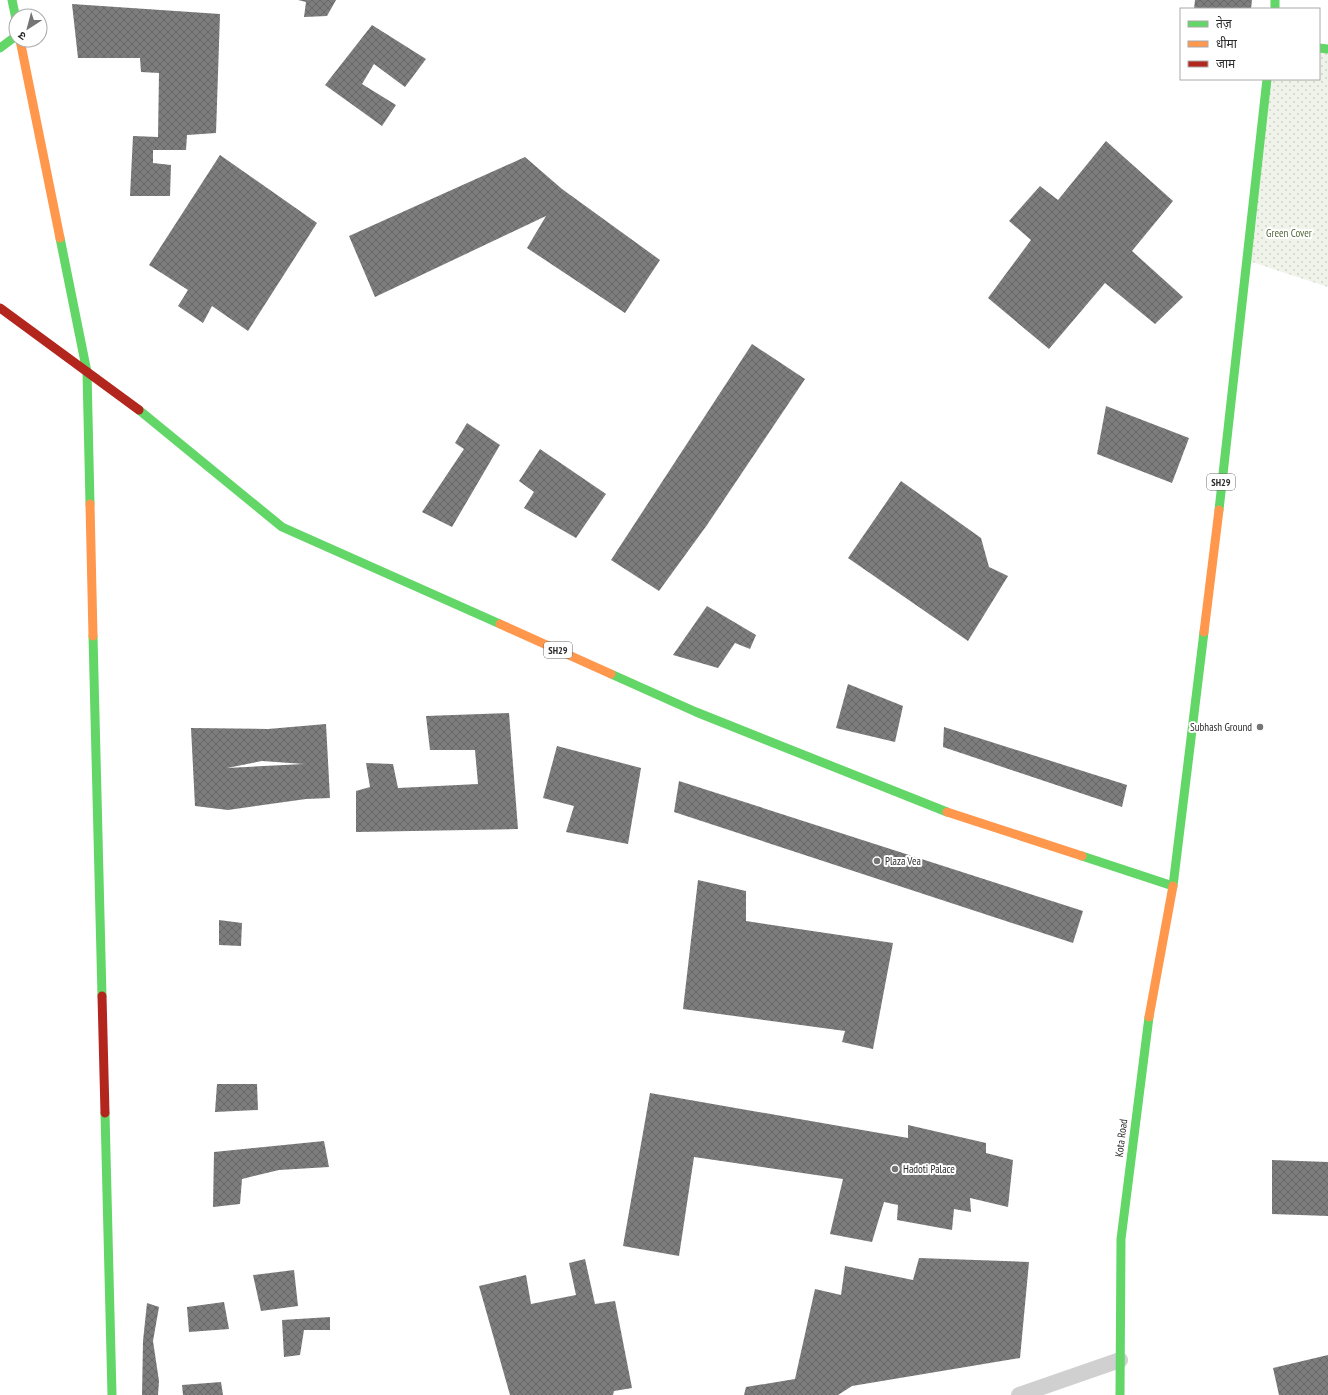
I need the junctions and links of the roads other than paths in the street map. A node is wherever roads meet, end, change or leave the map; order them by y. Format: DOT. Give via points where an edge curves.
graph roads {
  1 [pos="22,48"];
  2 [pos="1267,80"];
  3 [pos="0,308"];
  4 [pos="87,372"];
  5 [pos="1173,886"];
  6 [pos="1120,1360"];
  7 [pos="112,1395"];
  8 [pos="1019,1395"];
  9 [pos="1120,1395"];
  1 -- 4 [label="main road"];
  2 -- 5 [label="main road, SH29"];
  3 -- 4 [label="main road, SH29"];
  4 -- 5 [label="main road, SH29" via="121,396 282,527 696,712 923,804"];
  4 -- 7 [label="main road"];
  5 -- 6 [label="main road, Kota Road" via="1145,1037 1121,1239"];
  6 -- 8 [label="lane"];
  6 -- 9 [label="main road, Kota Road"];
}
